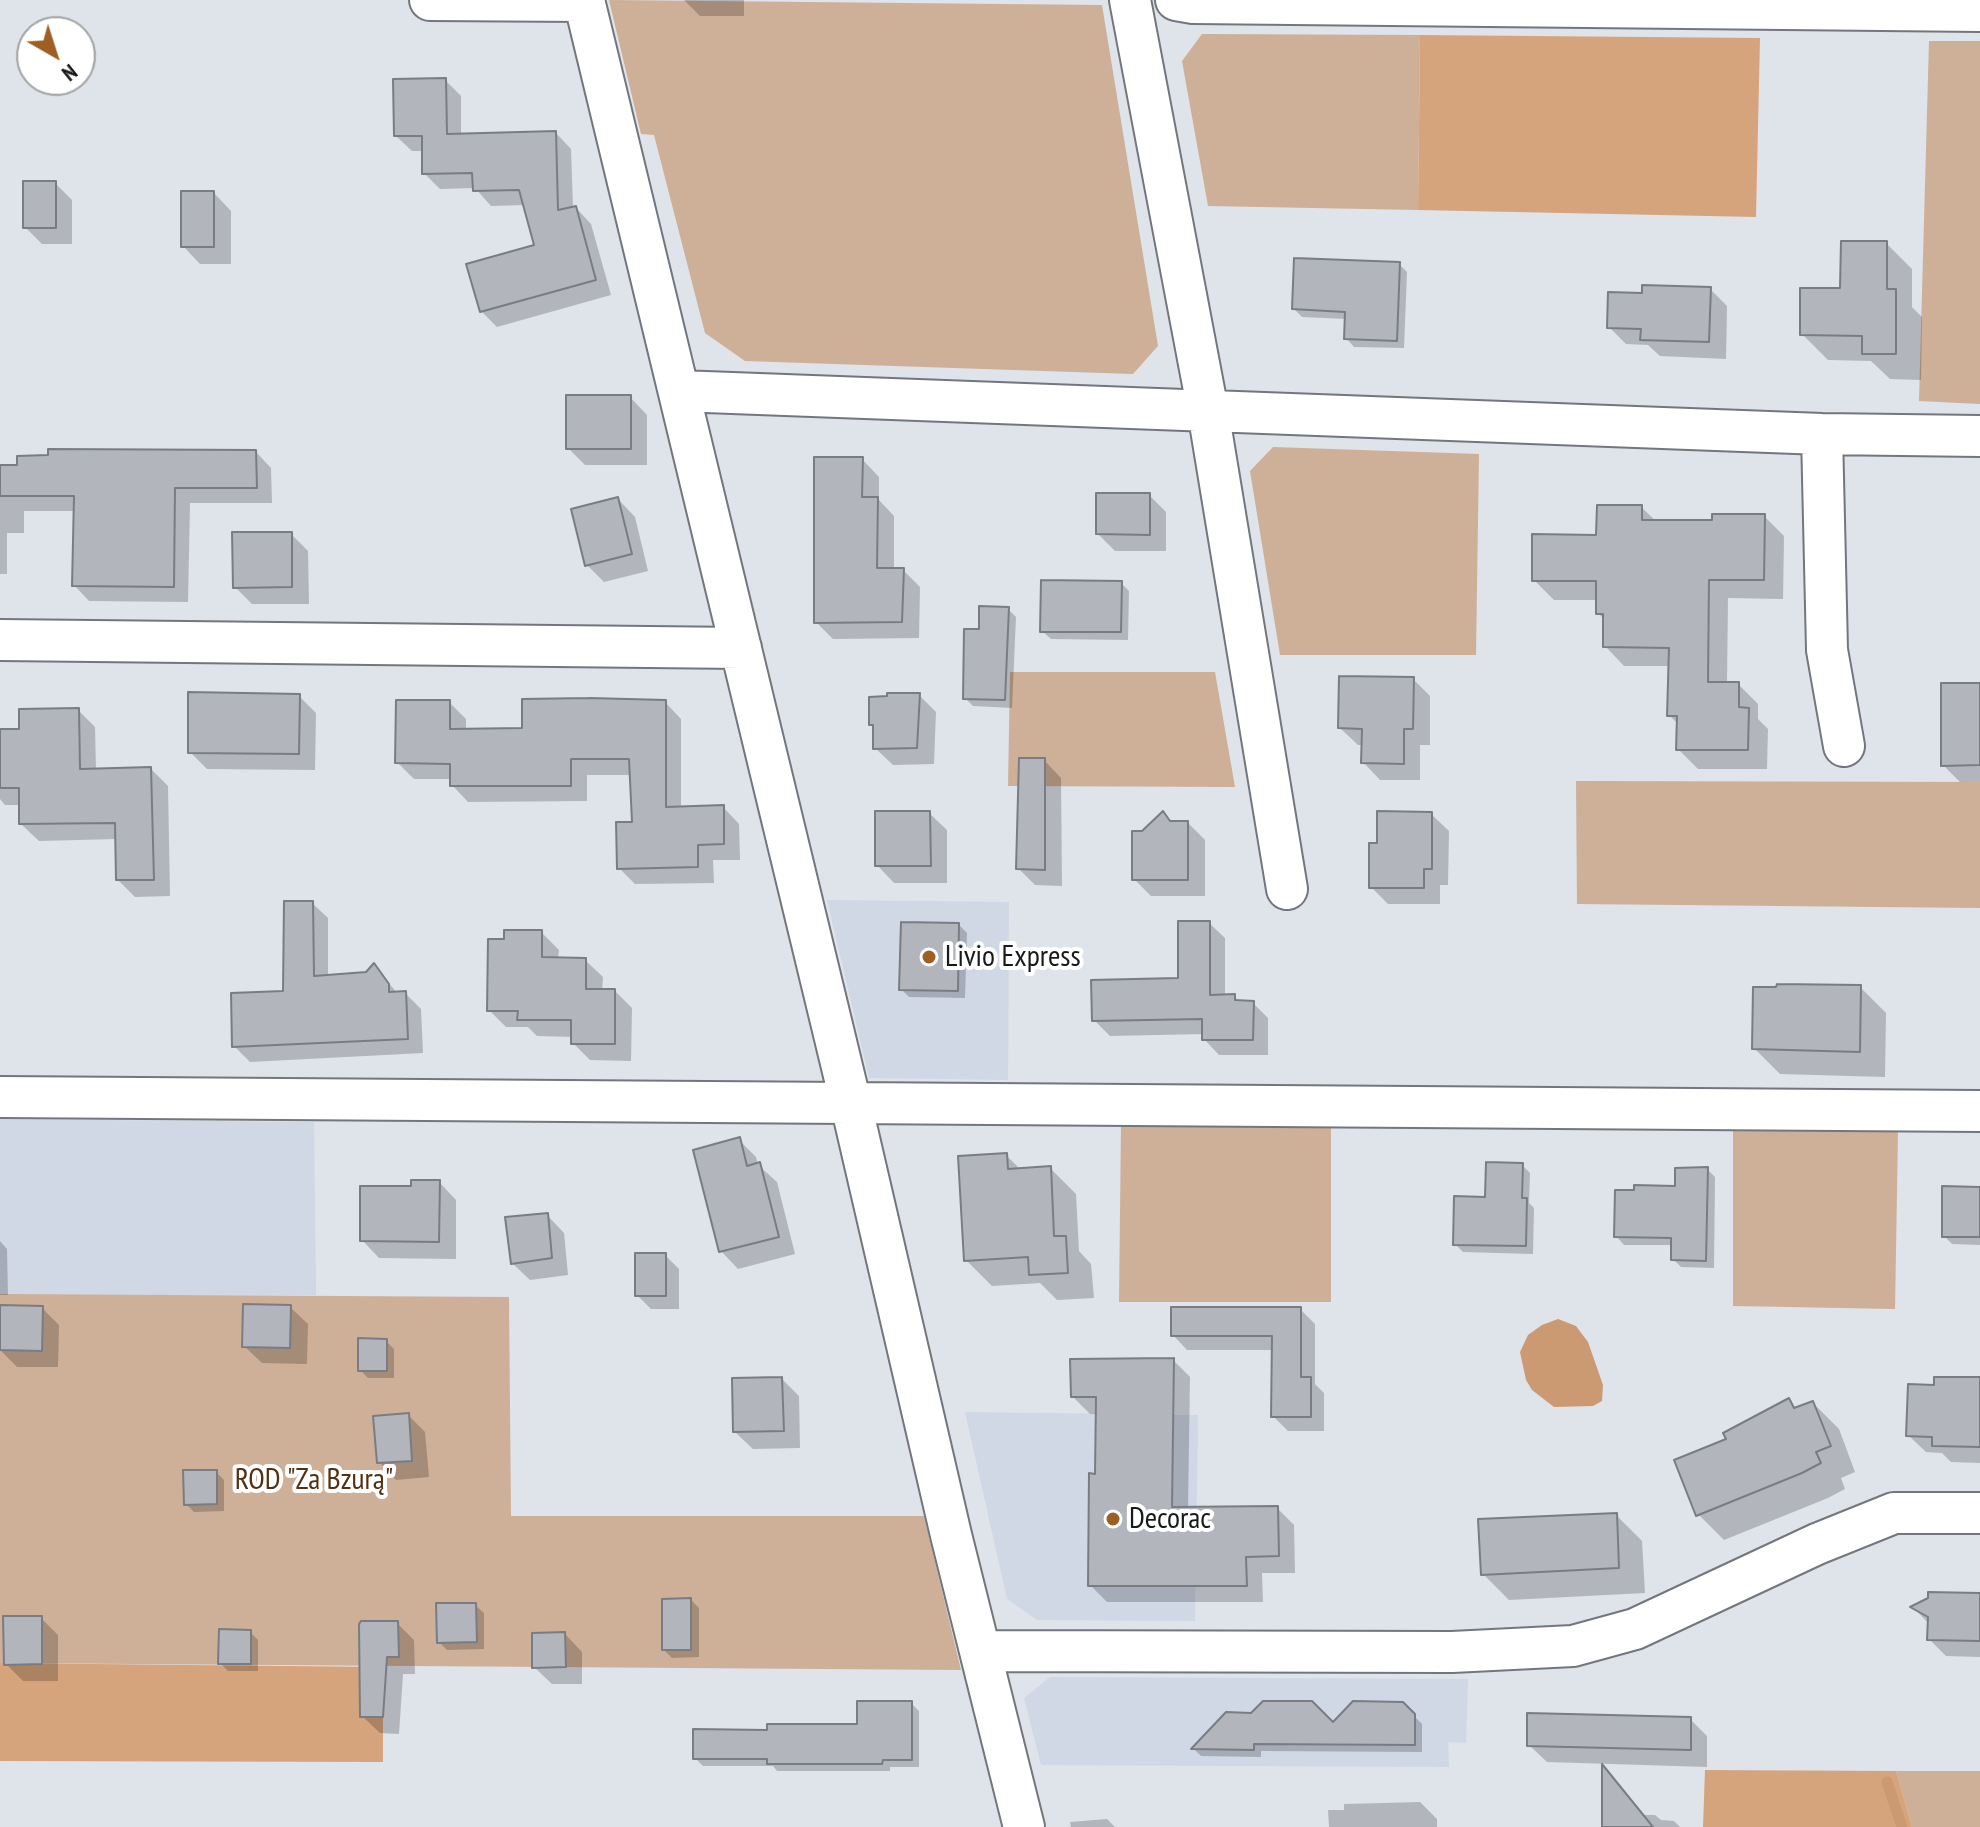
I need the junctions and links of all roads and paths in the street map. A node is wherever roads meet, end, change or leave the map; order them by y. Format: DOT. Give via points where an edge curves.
graph roads {
  1 [pos="430,0"];
  2 [pos="584,0"];
  3 [pos="1130,0"];
  4 [pos="1176,0"];
  5 [pos="1980,11"];
  6 [pos="679,391"];
  7 [pos="1208,411"];
  8 [pos="1822,434"];
  9 [pos="1980,436"];
  10 [pos="0,640"];
  11 [pos="741,648"];
  12 [pos="1844,746"];
  13 [pos="1287,889"];
  14 [pos="0,1097"];
  15 [pos="851,1104"];
  16 [pos="1980,1111"];
  17 [pos="1980,1513"];
  18 [pos="981,1651"];
  19 [pos="1024,1827"];
  1 -- 2 [label="street"];
  2 -- 6 [label="street"];
  3 -- 7 [label="street"];
  4 -- 5 [label="street"];
  6 -- 7 [label="street"];
  6 -- 11 [label="street"];
  7 -- 8 [label="street"];
  7 -- 13 [label="street"];
  8 -- 9 [label="street"];
  8 -- 12 [label="street" via="1827,650"];
  10 -- 11 [label="street"];
  11 -- 15 [label="street"];
  14 -- 15 [label="street"];
  15 -- 16 [label="street"];
  15 -- 18 [label="street"];
  17 -- 18 [label="street" via="1894,1513 1635,1629 1573,1646 1452,1652"];
  18 -- 19 [label="street"];
}
